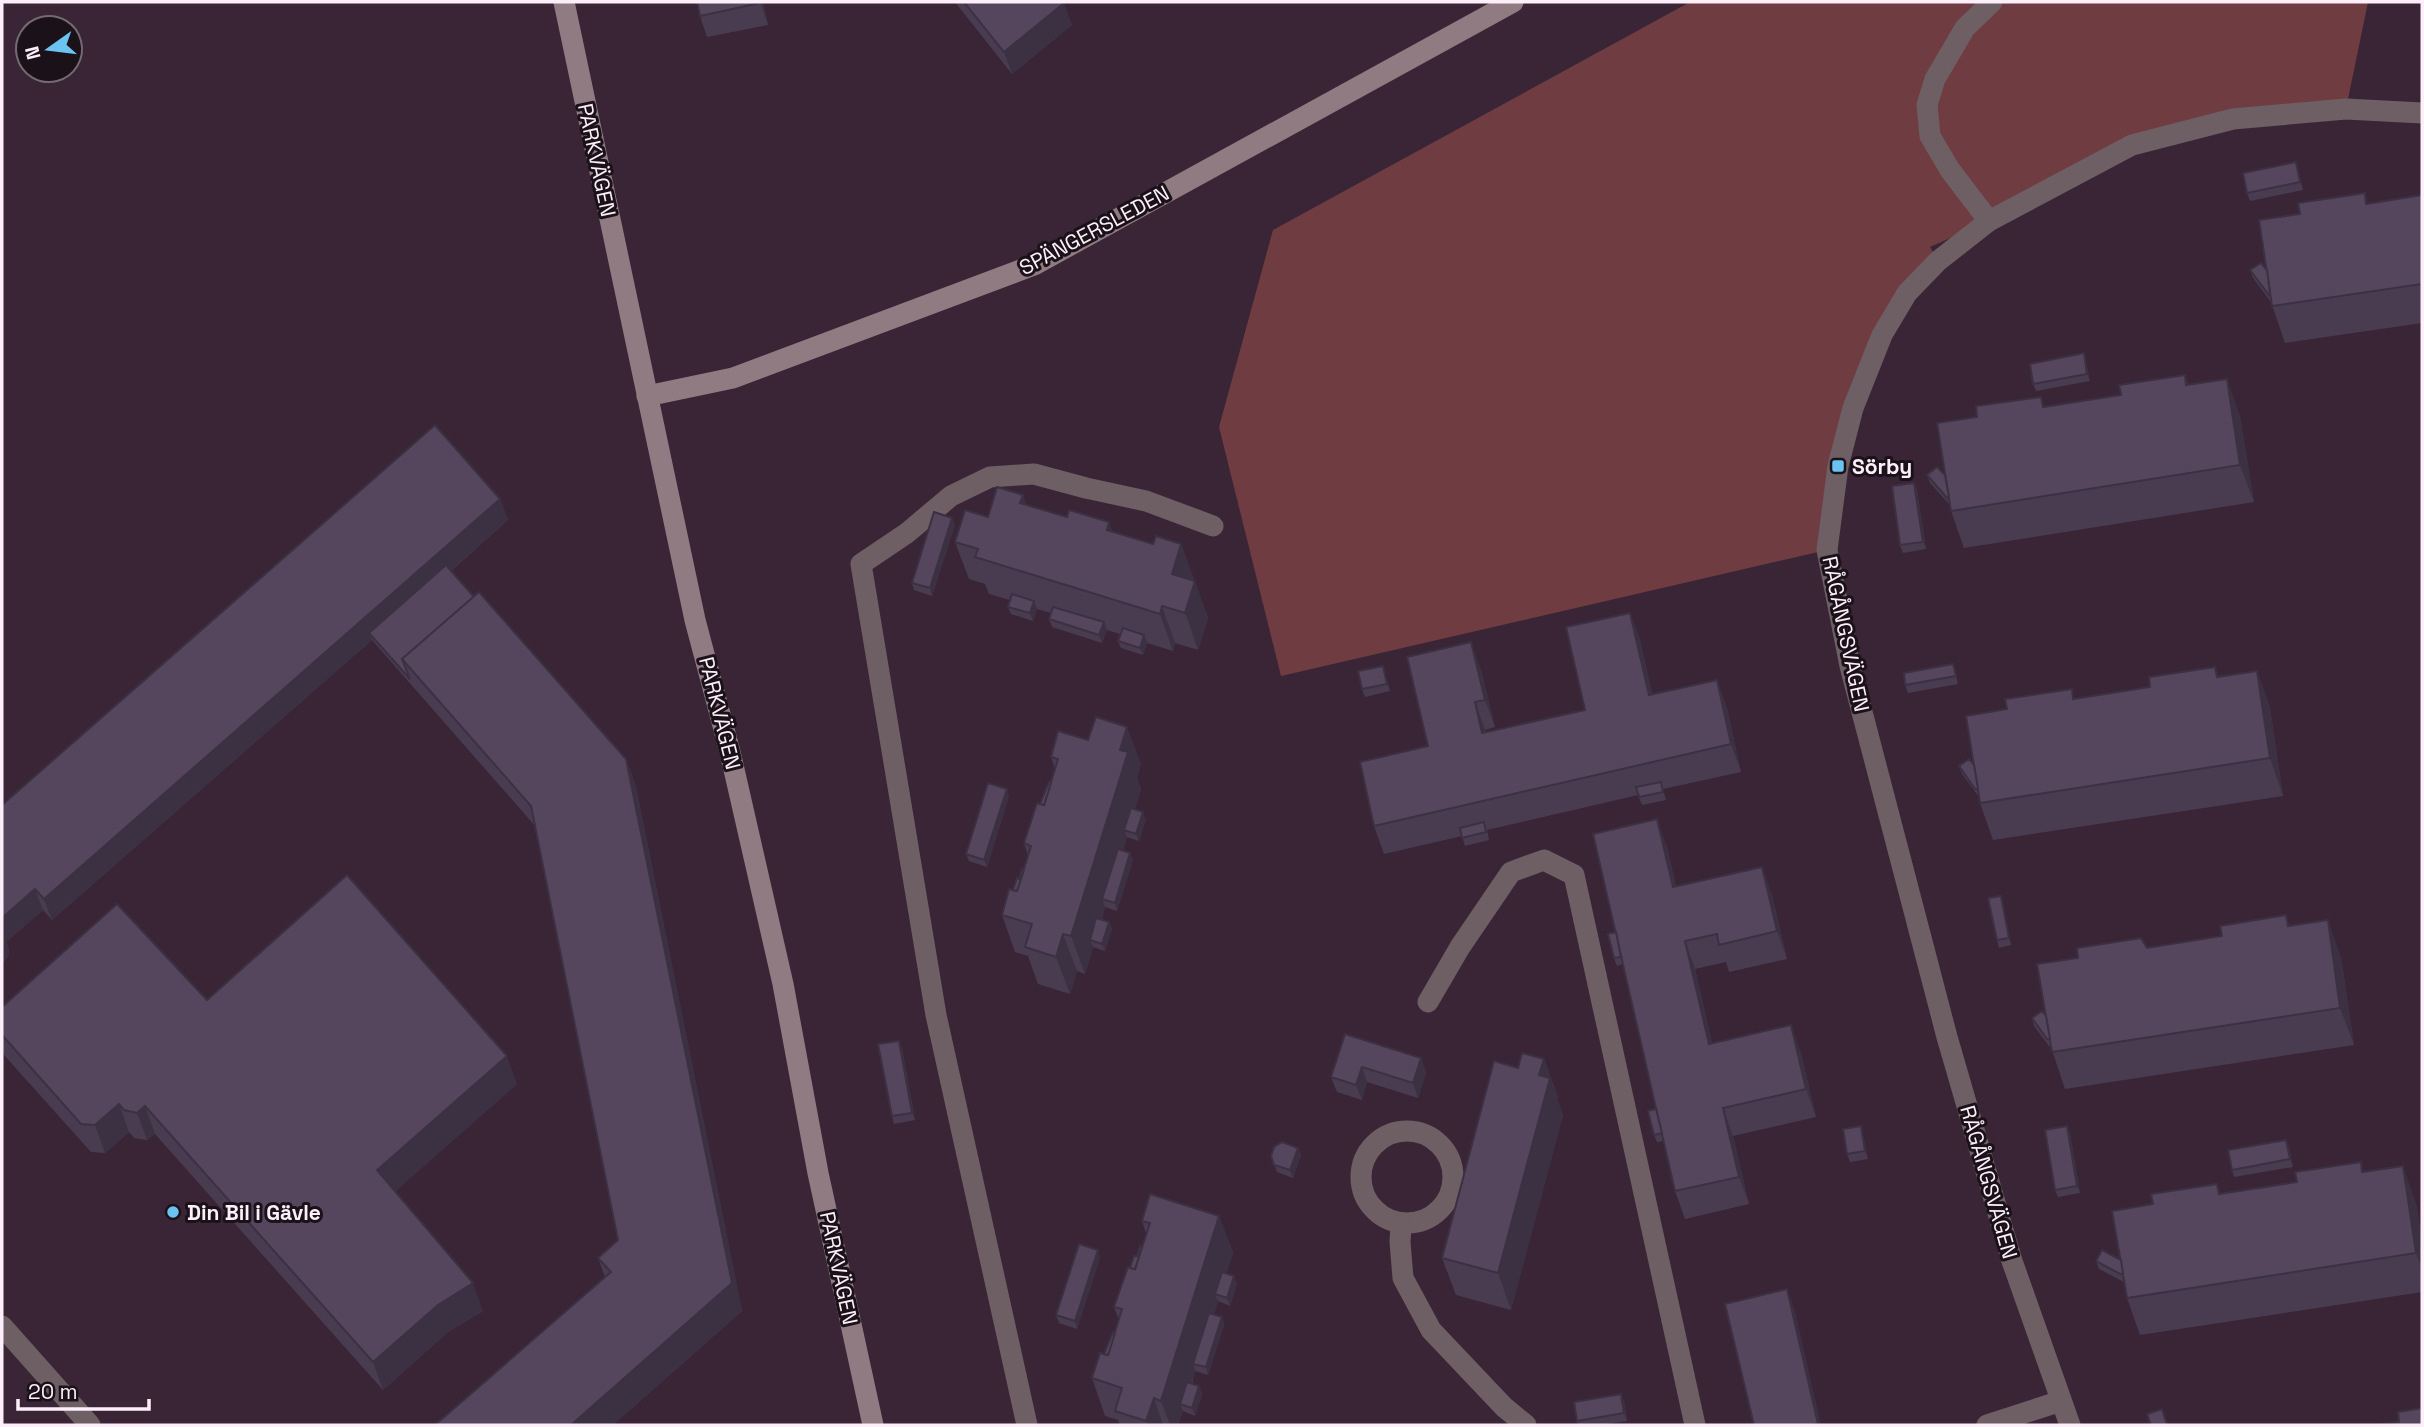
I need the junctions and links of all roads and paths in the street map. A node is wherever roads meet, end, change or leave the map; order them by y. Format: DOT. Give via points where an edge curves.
graph roads {
  1 [pos="564,2"];
  2 [pos="1513,2"];
  3 [pos="1992,2"];
  4 [pos="2422,113"];
  5 [pos="1989,221"];
  6 [pos="647,396"];
  7 [pos="1213,526"];
  8 [pos="1428,1002"];
  9 [pos="1401,1225"];
  10 [pos="2,1325"];
  11 [pos="2060,1401"];
  12 [pos="90,1425"];
  13 [pos="873,1425"];
  14 [pos="1027,1425"];
  15 [pos="1526,1425"];
  16 [pos="1695,1425"];
  17 [pos="1987,1425"];
  18 [pos="2070,1425"];
  1 -- 6 [label="main road, PARKVÄGEN"];
  2 -- 6 [label="main road, SPÄNGERSLEDEN" via="1034,265 733,378"];
  3 -- 5 [label="street" via="1965,28 1935,79 1927,105 1930,136"];
  4 -- 5 [label="street, RÅGÅNGSVÄGEN" via="2346,109 2233,119 2132,145"];
  5 -- 11 [label="street, RÅGÅNGSVÄGEN" via="1938,261 1907,293 1882,335 1853,408 1838,467 1827,550 1850,666 1947,1037 2012,1261"];
  6 -- 13 [label="main road, PARKVÄGEN" via="695,620 780,971"];
  7 -- 14 [label="street" via="1146,501 1034,474 990,477 951,496 860,564 936,1015"];
  8 -- 16 [label="street" via="1511,872 1544,860 1574,875"];
  9 -- 9 [label="street" via="1430,1219 1451,1196 1454,1167 1438,1141 1411,1129 1383,1135 1363,1158 1360,1187 1374,1213"];
  9 -- 15 [label="street" via="1403,1278 1431,1330"];
  10 -- 12 [label="street"];
  11 -- 17 [label="street"];
  11 -- 18 [label="street, RÅGÅNGSVÄGEN"];
}
